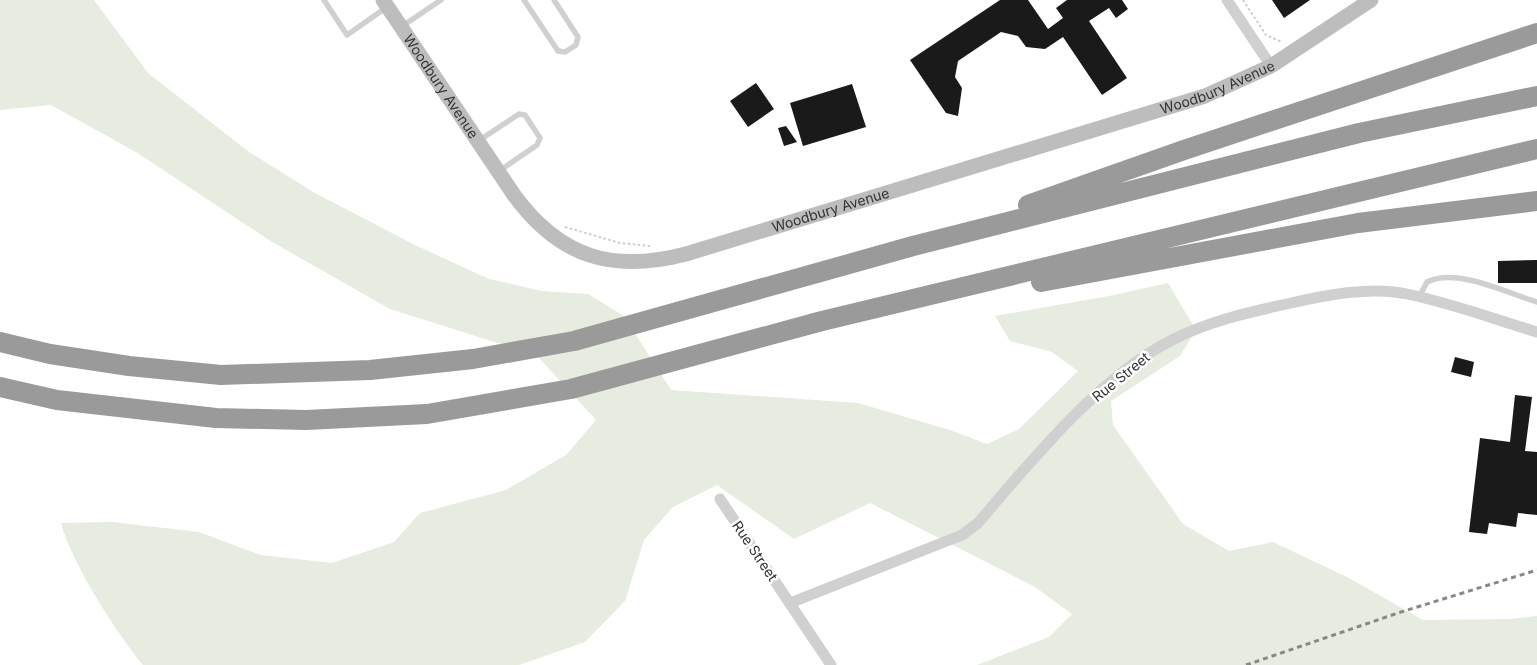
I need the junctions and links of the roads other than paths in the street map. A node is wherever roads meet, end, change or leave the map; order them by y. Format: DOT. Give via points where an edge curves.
graph roads {
  1 [pos="324,0"];
  2 [pos="441,0"];
  3 [pos="524,0"];
  4 [pos="554,0"];
  5 [pos="1227,0"];
  6 [pos="1371,0"];
  7 [pos="385,3"];
  8 [pos="401,27"];
  9 [pos="1537,33"];
  10 [pos="1267,60"];
  11 [pos="1537,96"];
  12 [pos="478,141"];
  13 [pos="1537,149"];
  14 [pos="498,172"];
  15 [pos="1537,201"];
  16 [pos="913,246"];
  17 [pos="1419,297"];
  18 [pos="1537,302"];
  19 [pos="822,321"];
  20 [pos="1537,332"];
  21 [pos="0,342"];
  22 [pos="0,387"];
  23 [pos="720,499"];
  24 [pos="790,603"];
  25 [pos="831,665"];
  1 -- 7 [label="lane" via="347,35"];
  2 -- 8 [label="lane"];
  3 -- 4 [label="lane" via="558,51 565,52 576,45 578,37"];
  5 -- 10 [label="street"];
  6 -- 10 [label="main road, Woodbury Avenue"];
  7 -- 8 [label="main road, Woodbury Avenue"];
  8 -- 12 [label="main road, Woodbury Avenue"];
  9 -- 16 [label="highway" via="1184,150"];
  10 -- 14 [label="main road, Woodbury Avenue" via="1220,89 1172,106 686,254 645,263 604,259 567,246 536,223"];
  11 -- 16 [label="highway" via="1359,133"];
  12 -- 14 [label="main road, Woodbury Avenue"];
  12 -- 14 [label="lane" via="519,114 525,115 540,138 537,144"];
  13 -- 19 [label="highway"];
  15 -- 19 [label="highway" via="1358,223"];
  16 -- 21 [label="highway" via="574,341 473,359 370,370 221,375 129,366 50,354"];
  17 -- 18 [label="lane" via="1427,282 1447,276 1470,279"];
  17 -- 20 [label="street, Rue Street"];
  17 -- 24 [label="street, Rue Street" via="1405,293 1366,292 1303,300 1230,318 1171,340 1143,357 1074,416 978,523 962,535"];
  19 -- 22 [label="highway" via="571,389 427,414 306,420 216,418 57,400"];
  23 -- 24 [label="street, Rue Street"];
  24 -- 25 [label="street, Rue Street"];
}
